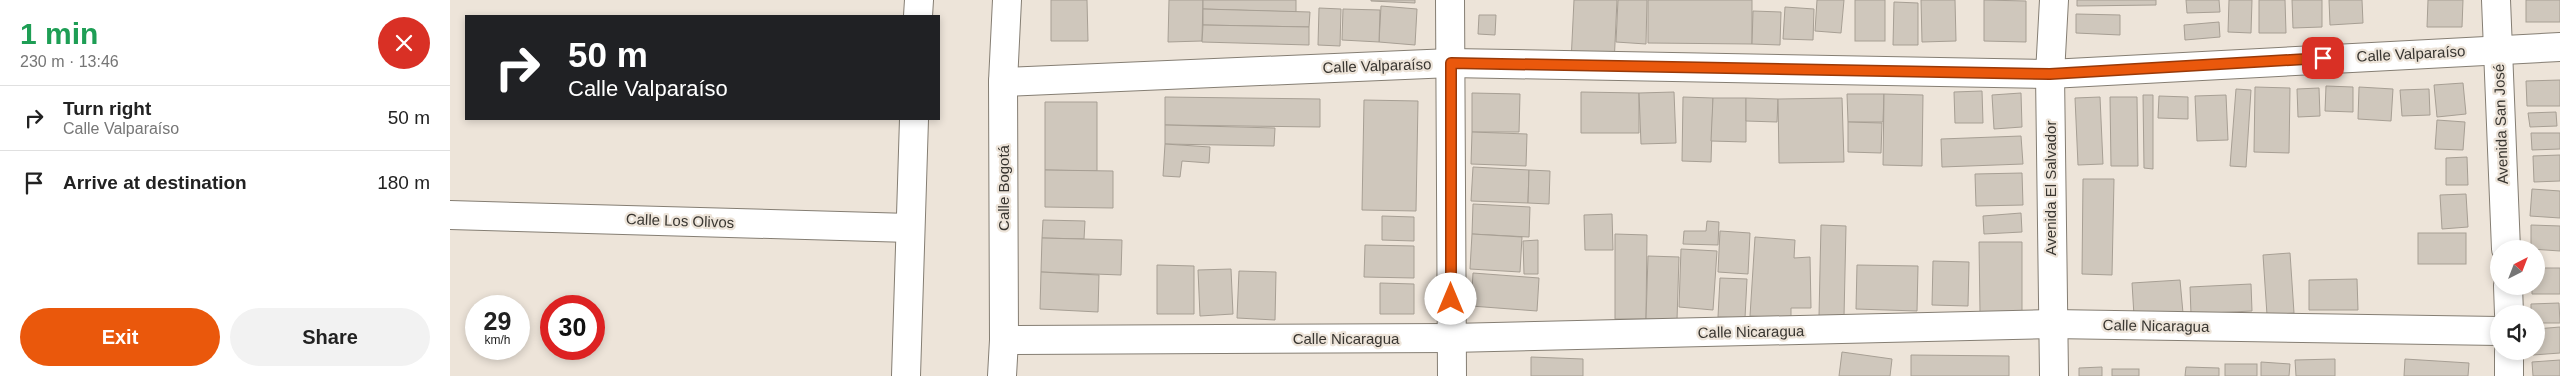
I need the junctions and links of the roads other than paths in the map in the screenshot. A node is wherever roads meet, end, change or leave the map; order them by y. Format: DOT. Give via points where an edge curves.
graph roads {
  1 [pos="919,0"];
  2 [pos="1007,0"];
  3 [pos="1450,0"];
  4 [pos="2054,0"];
  5 [pos="2496,0"];
  6 [pos="918,15"];
  7 [pos="2560,47"];
  8 [pos="2498,49"];
  9 [pos="1451,63"];
  10 [pos="2050,74"];
  11 [pos="1004,82"];
  12 [pos="914,120"];
  13 [pos="450,215"];
  14 [pos="910,228"];
  15 [pos="2506,240"];
  16 [pos="2052,324"];
  17 [pos="2490,331"];
  18 [pos="1451,338"];
  19 [pos="1004,340"];
  20 [pos="2509,360"];
  21 [pos="906,376"];
  22 [pos="1002,376"];
  23 [pos="1452,376"];
  24 [pos="2054,376"];
  25 [pos="2509,376"];
  1 -- 6 [label="street"];
  2 -- 11 [label="street, Calle Bogotá"];
  3 -- 9 [label="street"];
  4 -- 10 [label="street, Avenida El Salvador"];
  5 -- 8 [label="street, Avenida San José"];
  7 -- 8 [label="street, Calle Valparaíso"];
  8 -- 10 [label="street, Calle Valparaíso"];
  8 -- 15 [label="street, Avenida San José"];
  9 -- 10 [label="street, Calle Valparaíso"];
  9 -- 11 [label="street, Calle Valparaíso"];
  9 -- 18 [label="street"];
  10 -- 16 [label="street, Avenida El Salvador"];
  11 -- 19 [label="street, Calle Bogotá"];
  12 -- 14 [label="street"];
  13 -- 14 [label="street, Calle Los Olivos"];
  14 -- 21 [label="street"];
  16 -- 17 [label="street, Calle Nicaragua"];
  16 -- 18 [label="street, Calle Nicaragua"];
  16 -- 24 [label="street, Avenida El Salvador"];
  18 -- 19 [label="street, Calle Nicaragua"];
  18 -- 23 [label="street"];
  19 -- 22 [label="street, Calle Bogotá"];
  20 -- 25 [label="street"];
}
